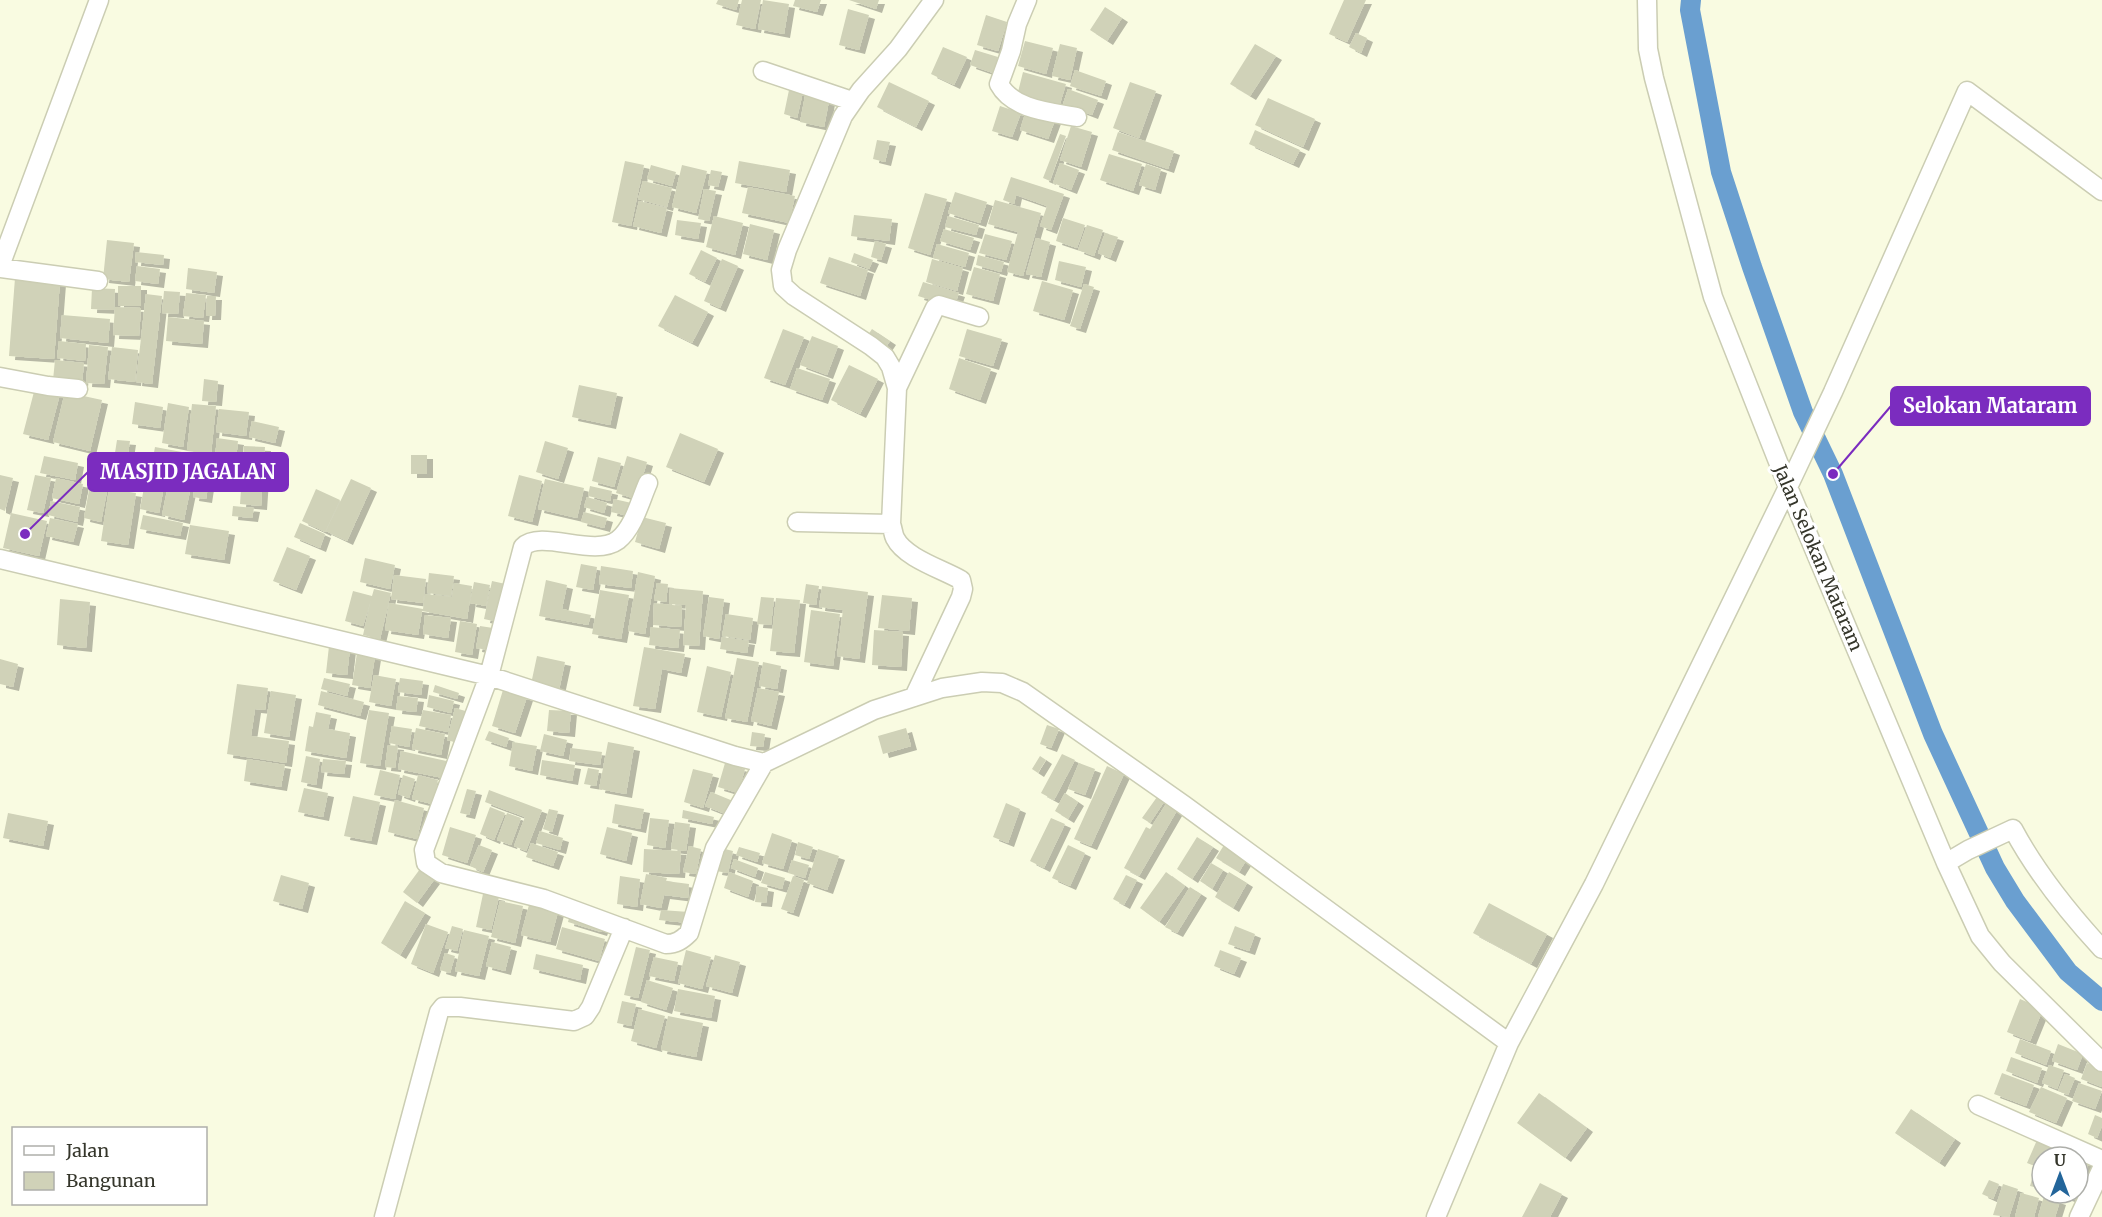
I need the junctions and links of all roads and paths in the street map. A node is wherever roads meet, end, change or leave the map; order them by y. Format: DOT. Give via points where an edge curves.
graph roads {
  1 [pos="99,0"];
  2 [pos="934,0"];
  3 [pos="1027,0"];
  4 [pos="1647,0"];
  5 [pos="763,71"];
  6 [pos="852,101"];
  7 [pos="1077,117"];
  8 [pos="2102,191"];
  9 [pos="0,267"];
  10 [pos="98,281"];
  11 [pos="979,317"];
  12 [pos="0,377"];
  13 [pos="897,388"];
  14 [pos="78,389"];
  15 [pos="648,483"];
  16 [pos="1788,487"];
  17 [pos="797,522"];
  18 [pos="891,524"];
  19 [pos="0,559"];
  20 [pos="489,676"];
  21 [pos="914,697"];
  22 [pos="764,763"];
  23 [pos="1946,863"];
  24 [pos="624,928"];
  25 [pos="2102,949"];
  26 [pos="1509,1043"];
  27 [pos="2102,1062"];
  28 [pos="1978,1105"];
  29 [pos="2102,1161"];
  30 [pos="2102,1168"];
  31 [pos="384,1217"];
  32 [pos="1436,1217"];
  33 [pos="2079,1217"];
  1 -- 9 [label="street"];
  2 -- 6 [label="street"];
  3 -- 7 [label="street" via="999,84 1009,98 1034,109"];
  4 -- 16 [label="street, Jalan Selokan Mataram" via="1648,49 1654,78 1713,297"];
  5 -- 6 [label="street"];
  6 -- 13 [label="street" via="787,250 781,270 783,286 885,357"];
  8 -- 16 [label="street" via="1967,91"];
  9 -- 10 [label="street"];
  11 -- 13 [label="street" via="939,305 935,308"];
  12 -- 14 [label="street"];
  13 -- 18 [label="street"];
  15 -- 20 [label="street" via="631,523 618,540 597,546 538,540 523,547"];
  16 -- 23 [label="street, Jalan Selokan Mataram"];
  16 -- 26 [label="street" via="1594,884"];
  17 -- 18 [label="street"];
  18 -- 21 [label="street" via="900,545 961,580 963,589"];
  19 -- 20 [label="street"];
  20 -- 22 [label="street"];
  20 -- 24 [label="street" via="424,850 426,863 441,873 544,899"];
  21 -- 22 [label="street" via="873,710"];
  21 -- 26 [label="street" via="982,682 1002,683 1023,692"];
  22 -- 24 [label="street" via="715,848 689,933 682,940 666,944"];
  23 -- 25 [label="street" via="2013,829 2065,909"];
  23 -- 27 [label="street, Jalan Selokan Mataram" via="1980,936"];
  24 -- 31 [label="street" via="591,1007 585,1016 574,1021 443,1007"];
  26 -- 32 [label="street"];
  28 -- 29 [label="street"];
  30 -- 33 [label="street"];
}
